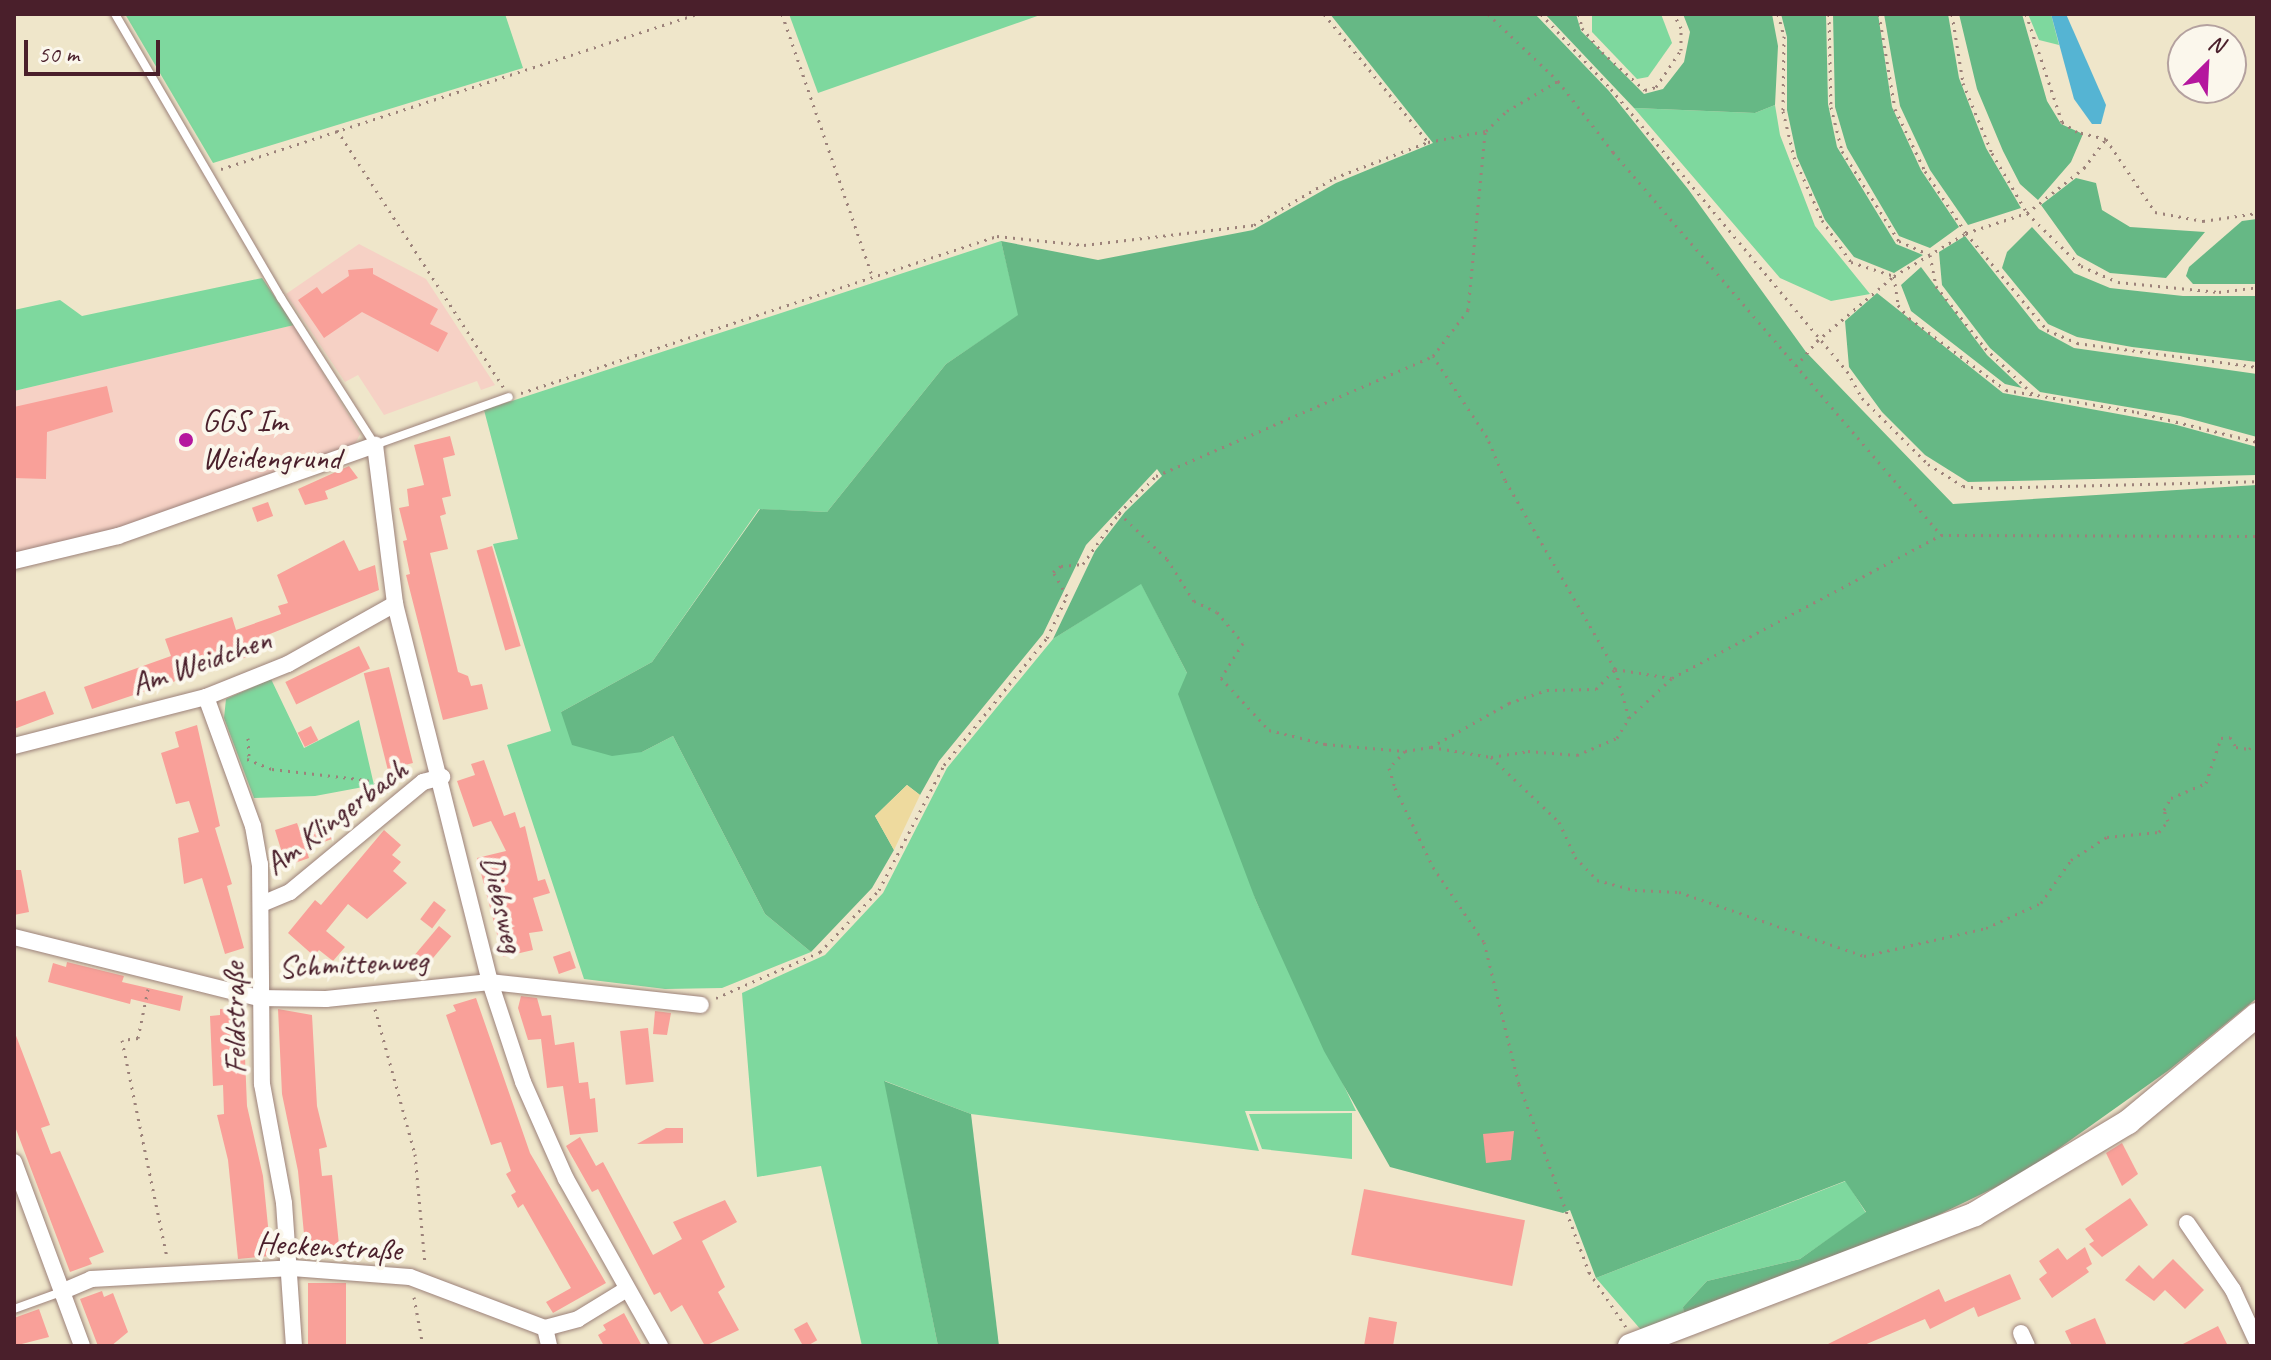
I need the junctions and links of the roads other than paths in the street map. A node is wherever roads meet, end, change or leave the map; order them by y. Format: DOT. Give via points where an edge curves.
graph roads {
  1 [pos="115,14"];
  2 [pos="509,397"];
  3 [pos="375,445"];
  4 [pos="14,561"];
  5 [pos="395,604"];
  6 [pos="206,697"];
  7 [pos="14,746"];
  8 [pos="442,777"];
  9 [pos="264,903"];
  10 [pos="14,937"];
  11 [pos="490,982"];
  12 [pos="259,998"];
  13 [pos="701,1005"];
  14 [pos="2257,1015"];
  15 [pos="14,1162"];
  16 [pos="20,1194"];
  17 [pos="2187,1223"];
  18 [pos="292,1268"];
  19 [pos="627,1289"];
  20 [pos="61,1292"];
  21 [pos="14,1309"];
  22 [pos="545,1328"];
  23 [pos="1666,1340"];
  24 [pos="2257,1342"];
  25 [pos="1634,1345"];
  26 [pos="82,1346"];
  27 [pos="294,1346"];
  28 [pos="549,1346"];
  29 [pos="660,1346"];
  1 -- 3 [label="lane"];
  2 -- 3 [label="lane"];
  3 -- 4 [label="street" via="118,536"];
  3 -- 5 [label="street, Diebsweg"];
  5 -- 6 [label="street, Am Weidchen" via="288,664"];
  5 -- 8 [label="street, Diebsweg"];
  6 -- 7 [label="street, Am Weidchen"];
  6 -- 9 [label="street, Feldstraße" via="253,826"];
  8 -- 9 [label="street, Am Klingerbach" via="423,782 290,892"];
  8 -- 11 [label="street, Diebsweg"];
  9 -- 12 [label="street, Feldstraße"];
  10 -- 12 [label="street, Schmittenweg"];
  11 -- 12 [label="street, Schmittenweg"];
  11 -- 13 [label="street, Schmittenweg"];
  11 -- 19 [label="street, Diebsweg" via="523,1082 566,1179"];
  12 -- 18 [label="street, Feldstraße" via="262,1084"];
  14 -- 23 [label="main road" via="2128,1122 1975,1214"];
  15 -- 16 [label="street"];
  16 -- 20 [label="street"];
  17 -- 24 [label="street" via="2233,1290"];
  18 -- 20 [label="street, Heckenstraße" via="91,1279"];
  18 -- 22 [label="street, Heckenstraße" via="418,1280"];
  18 -- 27 [label="street, Feldstraße"];
  19 -- 22 [label="street" via="578,1319"];
  19 -- 29 [label="street, Diebsweg"];
  20 -- 21 [label="lane"];
  20 -- 26 [label="street"];
  22 -- 28 [label="street"];
  23 -- 25 [label="main road"];
}
